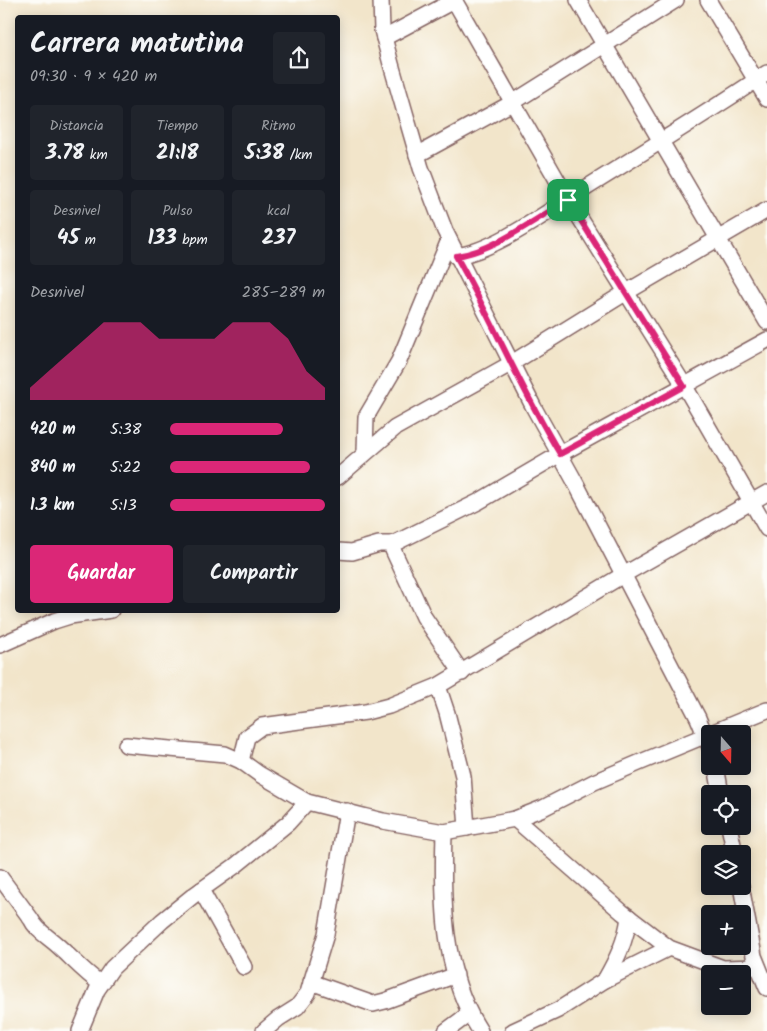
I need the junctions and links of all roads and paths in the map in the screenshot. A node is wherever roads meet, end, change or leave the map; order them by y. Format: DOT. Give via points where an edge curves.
graph roads {
  1 [pos="381,0"];
  2 [pos="454,0"];
  3 [pos="578,0"];
  4 [pos="676,0"];
  5 [pos="708,0"];
  6 [pos="384,38"];
  7 [pos="604,44"];
  8 [pos="762,77"];
  9 [pos="767,99"];
  10 [pos="512,103"];
  11 [pos="662,140"];
  12 [pos="417,155"];
  13 [pos="568,200"];
  14 [pos="767,210"];
  15 [pos="718,239"];
  16 [pos="449,240"];
  17 [pos="456,256"];
  18 [pos="625,293"];
  19 [pos="767,322"];
  20 [pos="767,340"];
  21 [pos="512,364"];
  22 [pos="684,386"];
  23 [pos="365,452"];
  24 [pos="560,454"];
  25 [pos="340,475"];
  26 [pos="767,493"];
  27 [pos="750,502"];
  28 [pos="767,529"];
  29 [pos="393,544"];
  30 [pos="340,551"];
  31 [pos="623,575"];
  32 [pos="90,613"];
  33 [pos="0,645"];
  34 [pos="462,673"];
  35 [pos="438,686"];
  36 [pos="767,710"];
  37 [pos="738,725"];
  38 [pos="701,727"];
  39 [pos="701,744"];
  40 [pos="126,746"];
  41 [pos="241,761"];
  42 [pos="307,802"];
  43 [pos="347,811"];
  44 [pos="514,819"];
  45 [pos="467,828"];
  46 [pos="444,832"];
  47 [pos="0,877"];
  48 [pos="201,890"];
  49 [pos="742,895"];
  50 [pos="629,917"];
  51 [pos="669,948"];
  52 [pos="244,967"];
  53 [pos="758,967"];
  54 [pos="456,975"];
  55 [pos="605,980"];
  56 [pos="311,982"];
  57 [pos="101,984"];
  58 [pos="767,988"];
  59 [pos="469,1014"];
  60 [pos="80,1031"];
  61 [pos="264,1031"];
  62 [pos="446,1031"];
  63 [pos="480,1031"];
  64 [pos="513,1031"];
  1 -- 6 [label="street"];
  2 -- 6 [label="street"];
  2 -- 10 [label="street"];
  3 -- 7 [label="street"];
  4 -- 7 [label="street"];
  5 -- 8 [label="street"];
  6 -- 12 [label="street"];
  7 -- 10 [label="street"];
  7 -- 11 [label="street"];
  8 -- 9 [label="street"];
  8 -- 11 [label="street"];
  10 -- 12 [label="street"];
  10 -- 13 [label="street"];
  11 -- 13 [label="street"];
  11 -- 15 [label="street"];
  12 -- 16 [label="street"];
  13 -- 17 [label="street" via="494,244"];
  13 -- 18 [label="street"];
  14 -- 15 [label="street"];
  15 -- 18 [label="street"];
  15 -- 19 [label="street"];
  16 -- 17 [label="street"];
  16 -- 23 [label="street" via="399,361 366,417"];
  17 -- 21 [label="street"];
  18 -- 21 [label="street"];
  18 -- 22 [label="street"];
  20 -- 22 [label="street"];
  21 -- 23 [label="street" via="395,428"];
  21 -- 24 [label="street"];
  22 -- 24 [label="street"];
  22 -- 27 [label="street"];
  23 -- 25 [label="street"];
  24 -- 29 [label="street" via="478,502"];
  24 -- 31 [label="street"];
  26 -- 27 [label="street"];
  27 -- 28 [label="street"];
  27 -- 31 [label="street"];
  29 -- 30 [label="street"];
  29 -- 34 [label="street" via="392,550 420,609"];
  31 -- 34 [label="street"];
  31 -- 38 [label="street"];
  32 -- 33 [label="street" via="54,621"];
  34 -- 35 [label="street"];
  35 -- 41 [label="street" via="366,712 262,726 248,737"];
  35 -- 45 [label="street" via="463,776"];
  36 -- 37 [label="street"];
  39 -- 44 [label="street" via="610,776"];
  40 -- 41 [label="street" via="208,751"];
  41 -- 42 [label="street"];
  42 -- 43 [label="street"];
  42 -- 48 [label="street" via="288,823"];
  43 -- 46 [label="street"];
  43 -- 56 [label="street" via="326,934"];
  44 -- 45 [label="street"];
  44 -- 50 [label="street"];
  45 -- 46 [label="street"];
  46 -- 54 [label="street" via="446,936"];
  47 -- 57 [label="street" via="34,926"];
  48 -- 52 [label="street"];
  48 -- 57 [label="street" via="137,943"];
  49 -- 53 [label="street"];
  50 -- 51 [label="street"];
  50 -- 55 [label="street" via="627,935 618,959"];
  51 -- 53 [label="street" via="723,968"];
  51 -- 55 [label="street"];
  53 -- 58 [label="street"];
  54 -- 56 [label="street" via="373,1004"];
  54 -- 59 [label="street"];
  55 -- 64 [label="street" via="558,1010"];
  56 -- 61 [label="street" via="297,1007"];
  57 -- 60 [label="street"];
  59 -- 62 [label="street"];
  59 -- 63 [label="street"];
}
